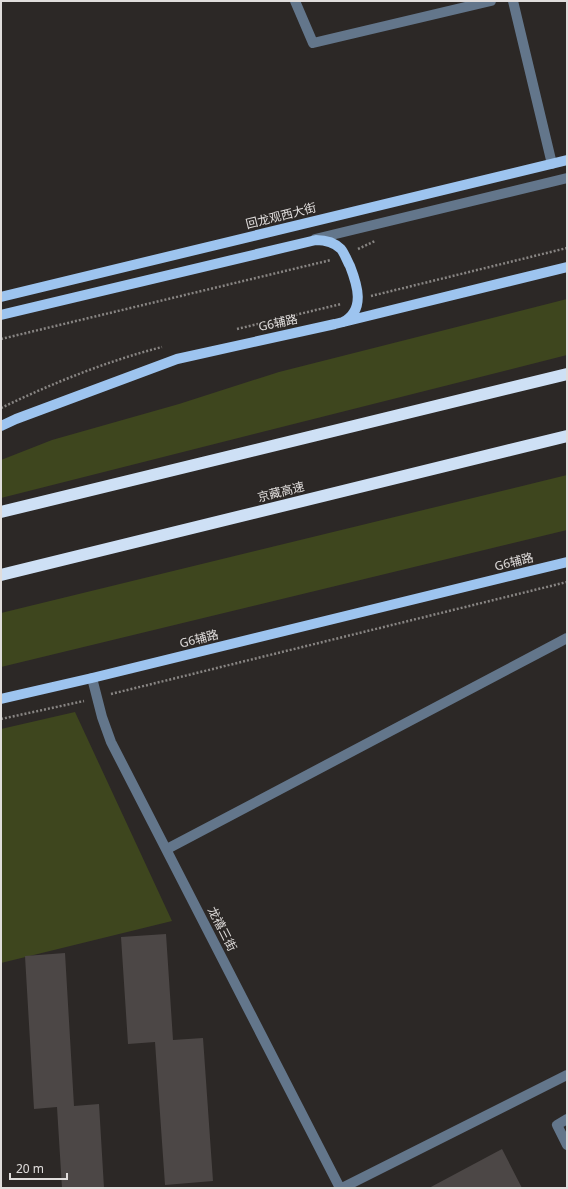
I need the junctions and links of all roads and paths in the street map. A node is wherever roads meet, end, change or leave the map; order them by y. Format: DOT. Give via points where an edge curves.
graph roads {
  1 [pos="295,1"];
  2 [pos="491,1"];
  3 [pos="513,1"];
  4 [pos="567,160"];
  5 [pos="552,164"];
  6 [pos="567,178"];
  7 [pos="380,238"];
  8 [pos="311,240"];
  9 [pos="345,256"];
  10 [pos="567,267"];
  11 [pos="1,297"];
  12 [pos="1,315"];
  13 [pos="335,324"];
  14 [pos="1,339"];
  15 [pos="567,374"];
  16 [pos="1,426"];
  17 [pos="567,436"];
  18 [pos="1,512"];
  19 [pos="567,562"];
  20 [pos="1,575"];
  21 [pos="567,582"];
  22 [pos="567,638"];
  23 [pos="92,678"];
  24 [pos="96,698"];
  25 [pos="1,699"];
  26 [pos="1,719"];
  27 [pos="166,849"];
  28 [pos="567,1075"];
  29 [pos="567,1119"];
  30 [pos="567,1145"];
  31 [pos="341,1188"];
  1 -- 2 [label="street" via="313,43"];
  3 -- 5 [label="street"];
  4 -- 5 [label="main road, 回龙观西大街"];
  5 -- 11 [label="main road, 回龙观西大街"];
  6 -- 8 [label="street"];
  7 -- 9 [label="path"];
  8 -- 9 [label="main road" via="332,243 342,250"];
  8 -- 12 [label="main road"];
  9 -- 13 [label="main road" via="356,282 358,300 349,318"];
  9 -- 14 [label="path"];
  10 -- 13 [label="main road, G6辅路"];
  13 -- 16 [label="main road, G6辅路" via="178,359"];
  15 -- 18 [label="highway"];
  17 -- 20 [label="highway, 京藏高速"];
  19 -- 23 [label="main road, G6辅路"];
  21 -- 24 [label="path"];
  22 -- 27 [label="street"];
  23 -- 24 [label="street, 龙禧三街"];
  23 -- 25 [label="main road, G6辅路"];
  24 -- 26 [label="path"];
  24 -- 27 [label="street, 龙禧三街" via="111,742"];
  27 -- 31 [label="street, 龙禧三街"];
  28 -- 31 [label="street"];
  29 -- 30 [label="street" via="557,1125"];
}
